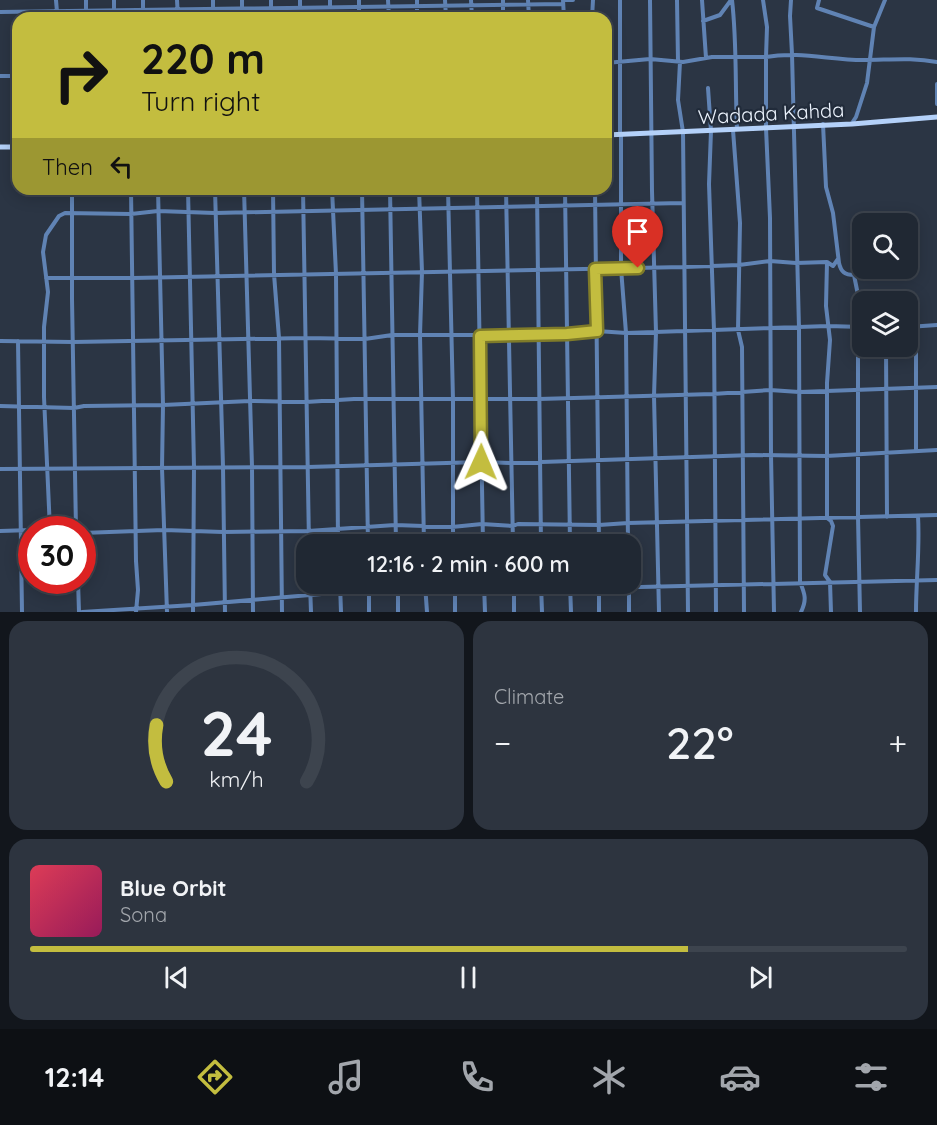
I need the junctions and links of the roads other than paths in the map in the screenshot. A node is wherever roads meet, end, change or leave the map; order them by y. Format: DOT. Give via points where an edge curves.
graph roads {
  1 [pos="56,0"];
  2 [pos="86,0"];
  3 [pos="114,0"];
  4 [pos="143,0"];
  5 [pos="177,0"];
  6 [pos="213,0"];
  7 [pos="242,0"];
  8 [pos="271,0"];
  9 [pos="300,0"];
  10 [pos="330,0"];
  11 [pos="359,0"];
  12 [pos="388,0"];
  13 [pos="417,0"];
  14 [pos="445,0"];
  15 [pos="471,0"];
  16 [pos="573,0"];
  17 [pos="620,0"];
  18 [pos="650,0"];
  19 [pos="676,0"];
  20 [pos="702,0"];
  21 [pos="732,0"];
  22 [pos="763,0"];
  23 [pos="791,0"];
  24 [pos="819,0"];
  25 [pos="563,1"];
  26 [pos="886,1"];
  27 [pos="503,2"];
  28 [pos="529,2"];
  29 [pos="330,6"];
  30 [pos="359,6"];
  31 [pos="388,6"];
  32 [pos="417,6"];
  33 [pos="445,6"];
  34 [pos="472,6"];
  35 [pos="300,7"];
  36 [pos="213,8"];
  37 [pos="271,8"];
  38 [pos="242,9"];
  39 [pos="114,10"];
  40 [pos="143,10"];
  41 [pos="86,11"];
  42 [pos="177,11"];
  43 [pos="0,12"];
  44 [pos="57,12"];
  45 [pos="213,12"];
  46 [pos="271,12"];
  47 [pos="300,12"];
  48 [pos="330,12"];
  49 [pos="359,12"];
  50 [pos="388,12"];
  51 [pos="417,12"];
  52 [pos="446,12"];
  53 [pos="472,12"];
  54 [pos="703,21"];
  55 [pos="874,27"];
  56 [pos="792,54"];
  57 [pos="734,57"];
  58 [pos="766,57"];
  59 [pos="705,58"];
  60 [pos="650,59"];
  61 [pos="871,60"];
  62 [pos="679,61"];
  63 [pos="937,62"];
  64 [pos="612,63"];
  65 [pos="619,63"];
  66 [pos="937,84"];
  67 [pos="708,88"];
  68 [pos="937,104"];
  69 [pos="937,117"];
  70 [pos="823,124"];
  71 [pos="852,124"];
  72 [pos="794,127"];
  73 [pos="766,128"];
  74 [pos="735,130"];
  75 [pos="711,131"];
  76 [pos="651,132"];
  77 [pos="683,132"];
  78 [pos="620,134"];
  79 [pos="612,135"];
  80 [pos="72,195"];
  81 [pos="131,195"];
  82 [pos="158,195"];
  83 [pos="188,195"];
  84 [pos="215,195"];
  85 [pos="244,195"];
  86 [pos="273,195"];
  87 [pos="303,195"];
  88 [pos="332,195"];
  89 [pos="362,195"];
  90 [pos="390,195"];
  91 [pos="418,195"];
  92 [pos="448,195"];
  93 [pos="477,195"];
  94 [pos="506,195"];
  95 [pos="537,195"];
  96 [pos="566,195"];
  97 [pos="595,195"];
  98 [pos="652,202"];
  99 [pos="682,203"];
  100 [pos="620,204"];
  101 [pos="537,205"];
  102 [pos="594,205"];
  103 [pos="507,206"];
  104 [pos="565,206"];
  105 [pos="478,208"];
  106 [pos="362,209"];
  107 [pos="390,209"];
  108 [pos="418,209"];
  109 [pos="448,209"];
  110 [pos="303,210"];
  111 [pos="333,210"];
  112 [pos="158,211"];
  113 [pos="274,211"];
  114 [pos="188,212"];
  115 [pos="244,212"];
  116 [pos="72,213"];
  117 [pos="215,213"];
  118 [pos="131,214"];
  119 [pos="839,259"];
  120 [pos="770,261"];
  121 [pos="827,262"];
  122 [pos="796,263"];
  123 [pos="712,265"];
  124 [pos="738,265"];
  125 [pos="684,267"];
  126 [pos="621,268"];
  127 [pos="654,268"];
  128 [pos="538,269"];
  129 [pos="566,269"];
  130 [pos="595,269"];
  131 [pos="508,270"];
  132 [pos="478,271"];
  133 [pos="422,272"];
  134 [pos="449,272"];
  135 [pos="363,273"];
  136 [pos="390,273"];
  137 [pos="247,274"];
  138 [pos="274,274"];
  139 [pos="304,274"];
  140 [pos="336,274"];
  141 [pos="161,276"];
  142 [pos="189,276"];
  143 [pos="216,276"];
  144 [pos="46,278"];
  145 [pos="73,278"];
  146 [pos="133,278"];
  147 [pos="858,291"];
  148 [pos="937,325"];
  149 [pos="828,326"];
  150 [pos="918,326"];
  151 [pos="771,328"];
  152 [pos="799,328"];
  153 [pos="852,328"];
  154 [pos="714,330"];
  155 [pos="738,330"];
  156 [pos="597,331"];
  157 [pos="656,332"];
  158 [pos="683,332"];
  159 [pos="626,333"];
  160 [pos="509,334"];
  161 [pos="567,334"];
  162 [pos="392,335"];
  163 [pos="420,335"];
  164 [pos="539,335"];
  165 [pos="451,336"];
  166 [pos="480,336"];
  167 [pos="279,338"];
  168 [pos="305,338"];
  169 [pos="336,338"];
  170 [pos="219,339"];
  171 [pos="247,339"];
  172 [pos="365,339"];
  173 [pos="191,340"];
  174 [pos="18,341"];
  175 [pos="133,341"];
  176 [pos="162,341"];
  177 [pos="0,342"];
  178 [pos="45,342"];
  179 [pos="73,342"];
  180 [pos="859,357"];
  181 [pos="885,357"];
  182 [pos="916,357"];
  183 [pos="937,387"];
  184 [pos="885,388"];
  185 [pos="917,388"];
  186 [pos="858,389"];
  187 [pos="770,390"];
  188 [pos="743,391"];
  189 [pos="828,391"];
  190 [pos="799,392"];
  191 [pos="714,394"];
  192 [pos="684,395"];
  193 [pos="654,396"];
  194 [pos="597,397"];
  195 [pos="626,397"];
  196 [pos="393,398"];
  197 [pos="366,399"];
  198 [pos="422,399"];
  199 [pos="482,399"];
  200 [pos="539,399"];
  201 [pos="568,399"];
  202 [pos="453,400"];
  203 [pos="510,400"];
  204 [pos="250,401"];
  205 [pos="336,401"];
  206 [pos="279,402"];
  207 [pos="306,402"];
  208 [pos="192,403"];
  209 [pos="222,403"];
  210 [pos="135,405"];
  211 [pos="163,405"];
  212 [pos="0,406"];
  213 [pos="20,406"];
  214 [pos="45,406"];
  215 [pos="74,408"];
  216 [pos="916,450"];
  217 [pos="937,450"];
  218 [pos="886,452"];
  219 [pos="858,453"];
  220 [pos="799,455"];
  221 [pos="742,456"];
  222 [pos="771,456"];
  223 [pos="826,456"];
  224 [pos="714,457"];
  225 [pos="685,458"];
  226 [pos="627,459"];
  227 [pos="656,459"];
  228 [pos="569,461"];
  229 [pos="598,461"];
  230 [pos="481,462"];
  231 [pos="540,462"];
  232 [pos="394,463"];
  233 [pos="424,463"];
  234 [pos="452,463"];
  235 [pos="511,463"];
  236 [pos="367,464"];
  237 [pos="337,465"];
  238 [pos="281,466"];
  239 [pos="308,466"];
  240 [pos="194,467"];
  241 [pos="223,467"];
  242 [pos="252,467"];
  243 [pos="21,468"];
  244 [pos="136,468"];
  245 [pos="162,468"];
  246 [pos="0,469"];
  247 [pos="48,469"];
  248 [pos="76,469"];
  249 [pos="937,515"];
  250 [pos="20,516"];
  251 [pos="50,516"];
  252 [pos="76,516"];
  253 [pos="918,516"];
  254 [pos="887,517"];
  255 [pos="827,518"];
  256 [pos="858,518"];
  257 [pos="800,519"];
  258 [pos="772,520"];
  259 [pos="743,521"];
  260 [pos="657,522"];
  261 [pos="714,522"];
  262 [pos="628,523"];
  263 [pos="686,523"];
  264 [pos="482,524"];
  265 [pos="395,525"];
  266 [pos="541,525"];
  267 [pos="569,525"];
  268 [pos="599,525"];
  269 [pos="423,526"];
  270 [pos="513,526"];
  271 [pos="368,527"];
  272 [pos="452,527"];
  273 [pos="338,529"];
  274 [pos="135,530"];
  275 [pos="164,530"];
  276 [pos="0,531"];
  277 [pos="18,531"];
  278 [pos="96,531"];
  279 [pos="194,531"];
  280 [pos="252,531"];
  281 [pos="282,531"];
  282 [pos="308,531"];
  283 [pos="223,532"];
  284 [pos="308,534"];
  285 [pos="338,534"];
  286 [pos="368,534"];
  287 [pos="395,534"];
  288 [pos="423,534"];
  289 [pos="452,534"];
  290 [pos="482,534"];
  291 [pos="513,534"];
  292 [pos="541,534"];
  293 [pos="569,534"];
  294 [pos="599,534"];
  295 [pos="628,534"];
  296 [pos="916,580"];
  297 [pos="937,580"];
  298 [pos="859,581"];
  299 [pos="800,582"];
  300 [pos="830,582"];
  301 [pos="775,584"];
  302 [pos="687,585"];
  303 [pos="716,585"];
  304 [pos="744,585"];
  305 [pos="641,586"];
  306 [pos="658,587"];
  307 [pos="22,594"];
  308 [pos="79,594"];
  309 [pos="320,594"];
  310 [pos="341,594"];
  311 [pos="369,594"];
  312 [pos="398,594"];
  313 [pos="426,594"];
  314 [pos="455,594"];
  315 [pos="485,594"];
  316 [pos="514,594"];
  317 [pos="541,594"];
  318 [pos="571,594"];
  319 [pos="599,594"];
  320 [pos="629,594"];
  321 [pos="310,595"];
  322 [pos="282,597"];
  323 [pos="253,600"];
  324 [pos="225,602"];
  325 [pos="193,605"];
  326 [pos="166,609"];
  327 [pos="136,611"];
  328 [pos="22,612"];
  329 [pos="80,612"];
  330 [pos="193,612"];
  331 [pos="225,612"];
  332 [pos="253,612"];
  333 [pos="282,612"];
  334 [pos="311,612"];
  335 [pos="341,612"];
  336 [pos="369,612"];
  337 [pos="398,612"];
  338 [pos="427,612"];
  339 [pos="455,612"];
  340 [pos="485,612"];
  341 [pos="514,612"];
  342 [pos="542,612"];
  343 [pos="572,612"];
  344 [pos="599,612"];
  345 [pos="629,612"];
  346 [pos="659,612"];
  347 [pos="687,612"];
  348 [pos="716,612"];
  349 [pos="744,612"];
  350 [pos="774,612"];
  351 [pos="801,612"];
  352 [pos="831,612"];
  353 [pos="860,612"];
  354 [pos="916,612"];
  1 -- 44 [label="street"];
  2 -- 41 [label="street"];
  3 -- 39 [label="street"];
  4 -- 40 [label="street"];
  5 -- 42 [label="street"];
  6 -- 36 [label="street"];
  7 -- 38 [label="street"];
  8 -- 37 [label="street"];
  9 -- 35 [label="street"];
  10 -- 29 [label="street"];
  11 -- 30 [label="street"];
  12 -- 31 [label="street"];
  13 -- 32 [label="street"];
  14 -- 33 [label="street"];
  15 -- 34 [label="street"];
  16 -- 25 [label="street"];
  17 -- 65 [label="street"];
  18 -- 60 [label="street"];
  19 -- 62 [label="street"];
  20 -- 54 [label="street"];
  21 -- 54 [label="street" via="720,15"];
  21 -- 57 [label="street"];
  22 -- 58 [label="street"];
  23 -- 56 [label="street"];
  24 -- 55 [label="street" via="817,8"];
  25 -- 28 [label="street"];
  26 -- 55 [label="street"];
  27 -- 28 [label="street"];
  27 -- 34 [label="street"];
  29 -- 30 [label="street"];
  29 -- 35 [label="street"];
  29 -- 48 [label="street"];
  30 -- 31 [label="street"];
  30 -- 49 [label="street"];
  31 -- 32 [label="street"];
  31 -- 50 [label="street"];
  32 -- 33 [label="street"];
  32 -- 51 [label="street"];
  33 -- 34 [label="street"];
  33 -- 52 [label="street"];
  34 -- 53 [label="street"];
  35 -- 37 [label="street"];
  35 -- 47 [label="street"];
  36 -- 38 [label="street"];
  36 -- 42 [label="street"];
  36 -- 45 [label="street"];
  37 -- 38 [label="street"];
  37 -- 46 [label="street"];
  39 -- 40 [label="street"];
  39 -- 41 [label="street"];
  40 -- 42 [label="street"];
  41 -- 44 [label="street"];
  43 -- 44 [label="street"];
  54 -- 59 [label="street"];
  55 -- 61 [label="street"];
  56 -- 58 [label="street"];
  56 -- 61 [label="street"];
  56 -- 72 [label="street"];
  57 -- 58 [label="street"];
  57 -- 59 [label="street"];
  57 -- 74 [label="street"];
  58 -- 73 [label="street"];
  59 -- 62 [label="street"];
  60 -- 62 [label="street"];
  60 -- 65 [label="street"];
  60 -- 76 [label="street"];
  61 -- 63 [label="street"];
  61 -- 71 [label="street"];
  62 -- 77 [label="street" via="678,100"];
  64 -- 65 [label="street"];
  65 -- 78 [label="street"];
  66 -- 68 [label="street"];
  67 -- 75 [label="street"];
  69 -- 71 [label="main road, Wadada Kahda"];
  70 -- 71 [label="main road, Wadada Kahda"];
  70 -- 72 [label="main road, Wadada Kahda"];
  70 -- 119 [label="street" via="825,177"];
  72 -- 73 [label="main road, Wadada Kahda"];
  72 -- 122 [label="street"];
  73 -- 74 [label="main road, Wadada Kahda"];
  73 -- 120 [label="street"];
  74 -- 75 [label="main road, Wadada Kahda"];
  74 -- 124 [label="street"];
  75 -- 77 [label="main road, Wadada Kahda"];
  75 -- 123 [label="street"];
  76 -- 77 [label="main road, Wadada Kahda"];
  76 -- 78 [label="main road, Wadada Kahda"];
  76 -- 98 [label="street"];
  77 -- 99 [label="street"];
  78 -- 79 [label="main road, Wadada Kahda"];
  78 -- 100 [label="street"];
  80 -- 116 [label="street"];
  81 -- 118 [label="street"];
  82 -- 112 [label="street"];
  83 -- 114 [label="street"];
  84 -- 117 [label="street"];
  85 -- 115 [label="street"];
  86 -- 113 [label="street"];
  87 -- 110 [label="street"];
  88 -- 111 [label="street"];
  89 -- 106 [label="street"];
  90 -- 107 [label="street"];
  91 -- 108 [label="street"];
  92 -- 109 [label="street"];
  93 -- 105 [label="street"];
  94 -- 103 [label="street"];
  95 -- 101 [label="street"];
  96 -- 104 [label="street"];
  97 -- 102 [label="street"];
  98 -- 99 [label="street"];
  98 -- 100 [label="street"];
  98 -- 127 [label="street"];
  99 -- 125 [label="street"];
  100 -- 102 [label="street"];
  100 -- 126 [label="street"];
  101 -- 103 [label="street"];
  101 -- 104 [label="street"];
  101 -- 128 [label="street"];
  102 -- 104 [label="street"];
  102 -- 130 [label="street"];
  103 -- 105 [label="street"];
  103 -- 131 [label="street"];
  104 -- 129 [label="street"];
  105 -- 109 [label="street"];
  105 -- 132 [label="street"];
  106 -- 107 [label="street"];
  106 -- 111 [label="street"];
  106 -- 135 [label="street"];
  107 -- 108 [label="street"];
  107 -- 136 [label="street"];
  108 -- 109 [label="street"];
  108 -- 133 [label="street"];
  109 -- 134 [label="street"];
  110 -- 111 [label="street"];
  110 -- 113 [label="street"];
  110 -- 139 [label="street"];
  111 -- 140 [label="street"];
  112 -- 114 [label="street"];
  112 -- 118 [label="street"];
  112 -- 141 [label="street"];
  113 -- 115 [label="street"];
  113 -- 138 [label="street"];
  114 -- 117 [label="street"];
  114 -- 142 [label="street"];
  115 -- 117 [label="street"];
  115 -- 137 [label="street"];
  116 -- 118 [label="street"];
  116 -- 144 [label="street" via="59,216 46,235"];
  116 -- 145 [label="street"];
  117 -- 143 [label="street"];
  118 -- 146 [label="street"];
  119 -- 121 [label="street" via="833,266"];
  119 -- 147 [label="street" via="844,274 854,275"];
  120 -- 122 [label="street"];
  120 -- 124 [label="street"];
  120 -- 151 [label="street"];
  121 -- 122 [label="street"];
  121 -- 149 [label="street"];
  122 -- 152 [label="street"];
  123 -- 124 [label="street"];
  123 -- 125 [label="street"];
  123 -- 154 [label="street"];
  124 -- 155 [label="street"];
  125 -- 127 [label="street"];
  125 -- 158 [label="street"];
  126 -- 127 [label="street"];
  126 -- 130 [label="street"];
  126 -- 159 [label="street"];
  127 -- 157 [label="street"];
  128 -- 129 [label="street"];
  128 -- 131 [label="street"];
  128 -- 164 [label="street"];
  129 -- 130 [label="street"];
  129 -- 161 [label="street"];
  130 -- 156 [label="street"];
  131 -- 132 [label="street"];
  131 -- 160 [label="street"];
  132 -- 134 [label="street"];
  132 -- 166 [label="street"];
  133 -- 134 [label="street"];
  133 -- 136 [label="street"];
  133 -- 163 [label="street"];
  134 -- 165 [label="street"];
  135 -- 136 [label="street"];
  135 -- 140 [label="street"];
  135 -- 172 [label="street"];
  136 -- 162 [label="street"];
  137 -- 138 [label="street"];
  137 -- 143 [label="street"];
  137 -- 171 [label="street"];
  138 -- 139 [label="street"];
  138 -- 167 [label="street"];
  139 -- 140 [label="street"];
  139 -- 168 [label="street"];
  140 -- 169 [label="street"];
  141 -- 142 [label="street"];
  141 -- 146 [label="street"];
  141 -- 176 [label="street"];
  142 -- 143 [label="street"];
  142 -- 173 [label="street"];
  143 -- 170 [label="street"];
  144 -- 145 [label="street"];
  144 -- 178 [label="street"];
  145 -- 146 [label="street"];
  145 -- 179 [label="street"];
  146 -- 175 [label="street"];
  148 -- 150 [label="street"];
  149 -- 152 [label="street"];
  149 -- 153 [label="street"];
  149 -- 189 [label="street"];
  151 -- 152 [label="street"];
  151 -- 155 [label="street"];
  151 -- 187 [label="street"];
  152 -- 190 [label="street"];
  154 -- 155 [label="street"];
  154 -- 158 [label="street"];
  154 -- 191 [label="street"];
  155 -- 188 [label="street"];
  156 -- 159 [label="street"];
  156 -- 161 [label="street"];
  156 -- 194 [label="street"];
  157 -- 158 [label="street"];
  157 -- 159 [label="street"];
  157 -- 193 [label="street"];
  158 -- 192 [label="street"];
  159 -- 195 [label="street"];
  160 -- 164 [label="street"];
  160 -- 166 [label="street"];
  160 -- 203 [label="street"];
  161 -- 164 [label="street"];
  161 -- 201 [label="street"];
  162 -- 163 [label="street"];
  162 -- 172 [label="street"];
  162 -- 196 [label="street"];
  163 -- 165 [label="street"];
  163 -- 198 [label="street"];
  164 -- 200 [label="street"];
  165 -- 166 [label="street"];
  165 -- 202 [label="street"];
  166 -- 199 [label="street"];
  167 -- 168 [label="street"];
  167 -- 171 [label="street"];
  167 -- 206 [label="street"];
  168 -- 169 [label="street"];
  168 -- 207 [label="street"];
  169 -- 172 [label="street"];
  169 -- 205 [label="street"];
  170 -- 171 [label="street"];
  170 -- 173 [label="street"];
  170 -- 209 [label="street"];
  171 -- 204 [label="street"];
  172 -- 197 [label="street"];
  173 -- 176 [label="street"];
  173 -- 208 [label="street"];
  174 -- 177 [label="street"];
  174 -- 178 [label="street"];
  174 -- 213 [label="street"];
  175 -- 176 [label="street"];
  175 -- 179 [label="street"];
  175 -- 210 [label="street"];
  176 -- 211 [label="street"];
  178 -- 179 [label="street"];
  178 -- 214 [label="street"];
  179 -- 215 [label="street"];
  180 -- 186 [label="street"];
  181 -- 184 [label="street"];
  182 -- 185 [label="street"];
  183 -- 185 [label="street"];
  184 -- 185 [label="street"];
  184 -- 186 [label="street"];
  184 -- 218 [label="street"];
  185 -- 216 [label="street"];
  186 -- 189 [label="street"];
  186 -- 219 [label="street"];
  187 -- 188 [label="street"];
  187 -- 190 [label="street"];
  187 -- 222 [label="street"];
  188 -- 191 [label="street"];
  188 -- 221 [label="street"];
  189 -- 190 [label="street"];
  189 -- 223 [label="street"];
  190 -- 220 [label="street"];
  191 -- 192 [label="street"];
  191 -- 224 [label="street"];
  192 -- 193 [label="street"];
  192 -- 225 [label="street"];
  193 -- 195 [label="street"];
  193 -- 227 [label="street"];
  194 -- 195 [label="street"];
  194 -- 201 [label="street"];
  194 -- 229 [label="street"];
  195 -- 226 [label="street"];
  196 -- 197 [label="street"];
  196 -- 198 [label="street"];
  196 -- 232 [label="street"];
  197 -- 205 [label="street"];
  197 -- 236 [label="street"];
  198 -- 202 [label="street"];
  198 -- 233 [label="street"];
  199 -- 202 [label="street"];
  199 -- 203 [label="street"];
  199 -- 230 [label="street"];
  200 -- 201 [label="street"];
  200 -- 203 [label="street"];
  200 -- 231 [label="street"];
  201 -- 228 [label="street"];
  202 -- 234 [label="street"];
  203 -- 235 [label="street"];
  204 -- 206 [label="street"];
  204 -- 209 [label="street"];
  204 -- 242 [label="street"];
  205 -- 207 [label="street"];
  205 -- 237 [label="street"];
  206 -- 207 [label="street"];
  206 -- 238 [label="street"];
  207 -- 239 [label="street"];
  208 -- 209 [label="street"];
  208 -- 211 [label="street"];
  208 -- 240 [label="street"];
  209 -- 241 [label="street"];
  210 -- 211 [label="street"];
  210 -- 215 [label="street"];
  210 -- 244 [label="street"];
  211 -- 245 [label="street"];
  212 -- 213 [label="street"];
  213 -- 214 [label="street"];
  213 -- 243 [label="street"];
  214 -- 215 [label="street"];
  214 -- 247 [label="street"];
  215 -- 248 [label="street"];
  216 -- 217 [label="street"];
  216 -- 218 [label="street"];
  218 -- 219 [label="street"];
  218 -- 254 [label="street"];
  219 -- 223 [label="street"];
  219 -- 256 [label="street"];
  220 -- 222 [label="street"];
  220 -- 223 [label="street"];
  220 -- 257 [label="street"];
  221 -- 222 [label="street"];
  221 -- 224 [label="street"];
  221 -- 259 [label="street"];
  222 -- 258 [label="street"];
  223 -- 255 [label="street"];
  224 -- 225 [label="street"];
  224 -- 261 [label="street"];
  225 -- 227 [label="street"];
  225 -- 263 [label="street"];
  226 -- 227 [label="street"];
  226 -- 229 [label="street"];
  226 -- 262 [label="street"];
  227 -- 260 [label="street"];
  228 -- 229 [label="street"];
  228 -- 231 [label="street"];
  228 -- 267 [label="street"];
  229 -- 268 [label="street"];
  230 -- 234 [label="street"];
  230 -- 235 [label="street"];
  230 -- 264 [label="street"];
  231 -- 235 [label="street"];
  231 -- 266 [label="street"];
  232 -- 233 [label="street"];
  232 -- 236 [label="street"];
  232 -- 265 [label="street"];
  233 -- 234 [label="street"];
  233 -- 269 [label="street"];
  234 -- 272 [label="street"];
  235 -- 270 [label="street"];
  236 -- 237 [label="street"];
  236 -- 271 [label="street"];
  237 -- 239 [label="street"];
  237 -- 273 [label="street"];
  238 -- 239 [label="street"];
  238 -- 242 [label="street"];
  238 -- 281 [label="street"];
  239 -- 282 [label="street"];
  240 -- 241 [label="street"];
  240 -- 245 [label="street"];
  240 -- 279 [label="street"];
  241 -- 242 [label="street"];
  241 -- 283 [label="street"];
  242 -- 280 [label="street"];
  243 -- 246 [label="street"];
  243 -- 247 [label="street"];
  243 -- 250 [label="street"];
  244 -- 245 [label="street"];
  244 -- 248 [label="street"];
  244 -- 274 [label="street"];
  245 -- 275 [label="street"];
  247 -- 248 [label="street"];
  247 -- 251 [label="street"];
  248 -- 252 [label="street"];
  249 -- 253 [label="street"];
  253 -- 254 [label="street"];
  253 -- 296 [label="street"];
  254 -- 256 [label="street"];
  255 -- 256 [label="street"];
  255 -- 257 [label="street"];
  255 -- 300 [label="street" via="833,526 825,575"];
  256 -- 298 [label="street"];
  257 -- 258 [label="street"];
  257 -- 299 [label="street"];
  258 -- 259 [label="street"];
  258 -- 301 [label="street"];
  259 -- 261 [label="street"];
  259 -- 304 [label="street"];
  260 -- 262 [label="street"];
  260 -- 263 [label="street"];
  260 -- 306 [label="street"];
  261 -- 263 [label="street"];
  261 -- 303 [label="street"];
  262 -- 268 [label="street"];
  262 -- 295 [label="street"];
  263 -- 302 [label="street"];
  264 -- 270 [label="street"];
  264 -- 272 [label="street"];
  264 -- 290 [label="street"];
  265 -- 269 [label="street"];
  265 -- 271 [label="street"];
  265 -- 287 [label="street"];
  266 -- 267 [label="street"];
  266 -- 270 [label="street"];
  266 -- 292 [label="street"];
  267 -- 268 [label="street"];
  267 -- 293 [label="street"];
  268 -- 294 [label="street"];
  269 -- 272 [label="street"];
  269 -- 288 [label="street"];
  270 -- 291 [label="street"];
  271 -- 273 [label="street"];
  271 -- 286 [label="street"];
  272 -- 289 [label="street"];
  273 -- 282 [label="street"];
  273 -- 285 [label="street"];
  274 -- 275 [label="street"];
  274 -- 278 [label="street"];
  274 -- 327 [label="street"];
  275 -- 279 [label="street"];
  275 -- 326 [label="street"];
  276 -- 277 [label="street"];
  279 -- 283 [label="street"];
  279 -- 325 [label="street"];
  280 -- 281 [label="street"];
  280 -- 283 [label="street"];
  280 -- 323 [label="street"];
  281 -- 282 [label="street"];
  281 -- 322 [label="street"];
  282 -- 284 [label="street"];
  283 -- 324 [label="street"];
  296 -- 297 [label="street"];
  296 -- 298 [label="street"];
  296 -- 354 [label="street"];
  298 -- 300 [label="street"];
  298 -- 353 [label="street"];
  299 -- 300 [label="street"];
  299 -- 301 [label="street"];
  299 -- 351 [label="street" via="806,597"];
  300 -- 352 [label="street"];
  301 -- 304 [label="street"];
  301 -- 350 [label="street"];
  302 -- 303 [label="street"];
  302 -- 306 [label="street"];
  302 -- 347 [label="street"];
  303 -- 304 [label="street"];
  303 -- 348 [label="street"];
  304 -- 349 [label="street"];
  305 -- 306 [label="street"];
  306 -- 346 [label="street"];
  307 -- 328 [label="street"];
  308 -- 329 [label="street"];
  309 -- 321 [label="street"];
  310 -- 335 [label="street"];
  311 -- 336 [label="street"];
  312 -- 337 [label="street"];
  313 -- 338 [label="street"];
  314 -- 339 [label="street"];
  315 -- 340 [label="street"];
  316 -- 341 [label="street"];
  317 -- 342 [label="street"];
  318 -- 343 [label="street"];
  319 -- 344 [label="street"];
  320 -- 345 [label="street"];
  321 -- 322 [label="street"];
  321 -- 334 [label="street"];
  322 -- 323 [label="street"];
  322 -- 333 [label="street"];
  323 -- 324 [label="street"];
  323 -- 332 [label="street"];
  324 -- 325 [label="street"];
  324 -- 331 [label="street"];
  325 -- 326 [label="street"];
  325 -- 330 [label="street"];
  326 -- 327 [label="street"];
  327 -- 329 [label="street"];
}
